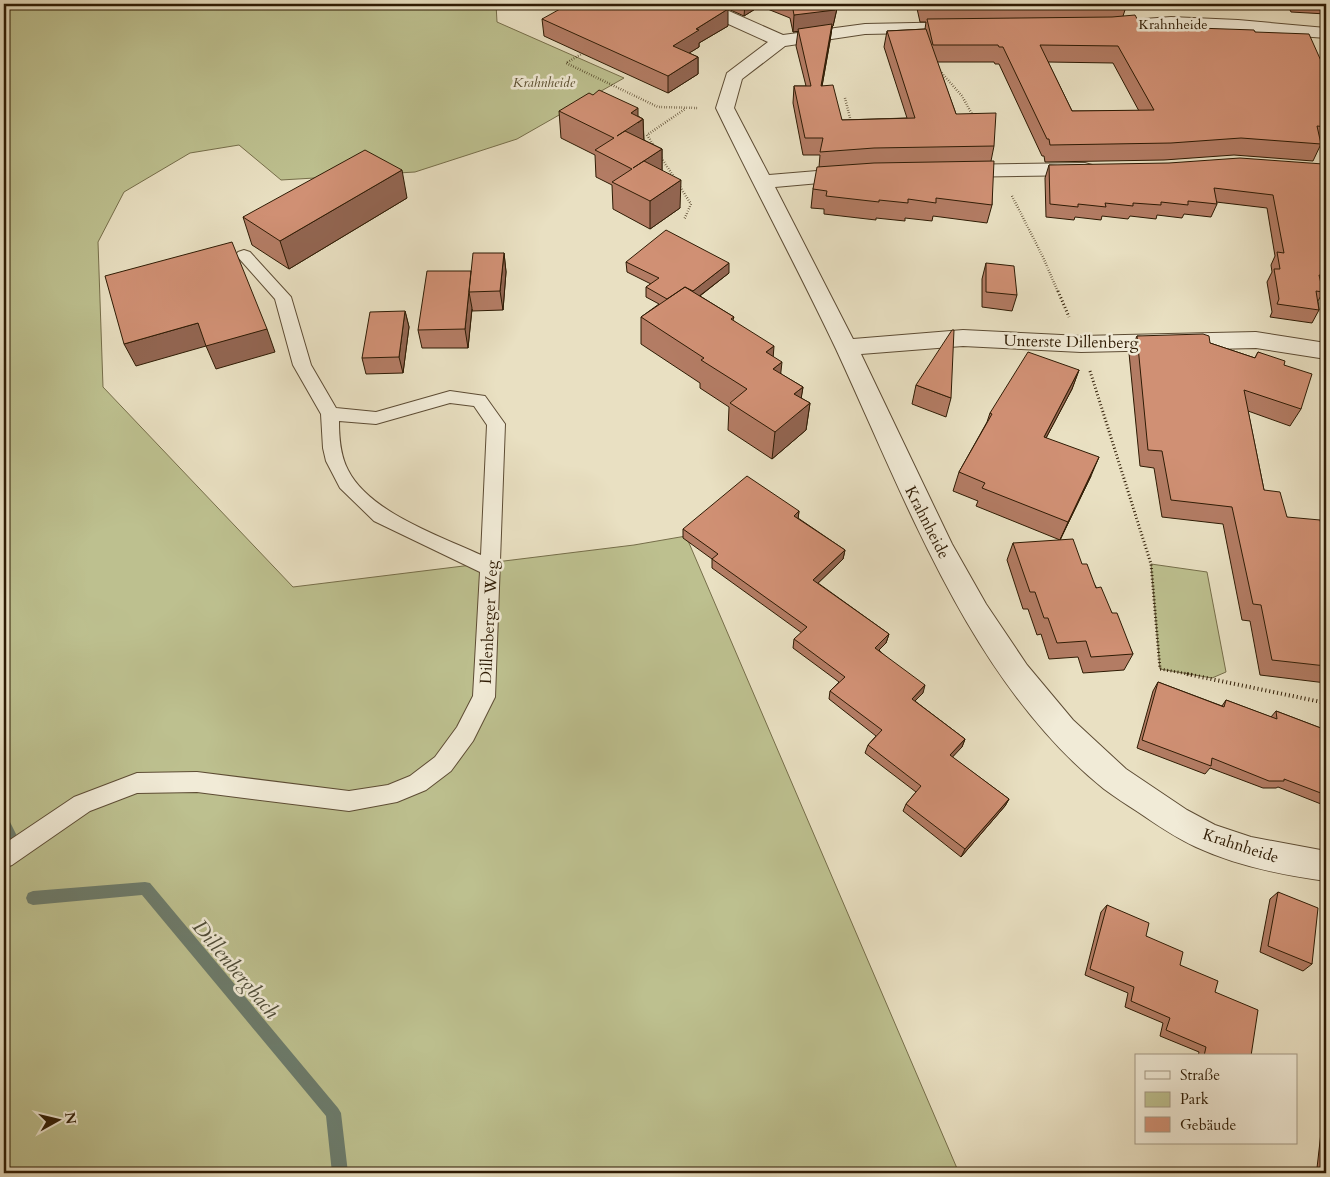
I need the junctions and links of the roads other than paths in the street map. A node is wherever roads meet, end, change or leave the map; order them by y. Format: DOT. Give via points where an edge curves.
graph roads {
  1 [pos="699,4"];
  2 [pos="982,27"];
  3 [pos="1088,27"];
  4 [pos="1326,33"];
  5 [pos="780,41"];
  6 [pos="1106,169"];
  7 [pos="941,172"];
  8 [pos="871,173"];
  9 [pos="761,182"];
  10 [pos="244,255"];
  11 [pos="846,347"];
  12 [pos="1326,351"];
  13 [pos="330,414"];
  14 [pos="490,568"];
  15 [pos="4,857"];
  16 [pos="1326,866"];
  1 -- 5 [label="street"];
  2 -- 5 [label="street" via="865,29"];
  3 -- 4 [label="street, Krahnheide" via="1206,24"];
  5 -- 9 [label="street, Krahnheide" via="733,77 725,108"];
  6 -- 7 [label="street"];
  8 -- 9 [label="street"];
  9 -- 11 [label="street, Krahnheide"];
  10 -- 13 [label="lane" via="283,297 302,365"];
  11 -- 12 [label="street, Unterste Dillenberg" via="963,338 1082,344 1256,340"];
  11 -- 16 [label="street, Krahnheide" via="947,561 1002,652 1041,707 1092,760 1146,803 1208,837 1278,858"];
  13 -- 14 [label="lane" via="329,438 334,465 365,503 381,516"];
  13 -- 14 [label="lane, Dillenberger Weg" via="376,418 450,397 480,400 496,424"];
  14 -- 15 [label="lane, Dillenberger Weg" via="484,697 465,734 443,764 418,783 389,795 349,801 197,782 137,783 82,804"];
}
